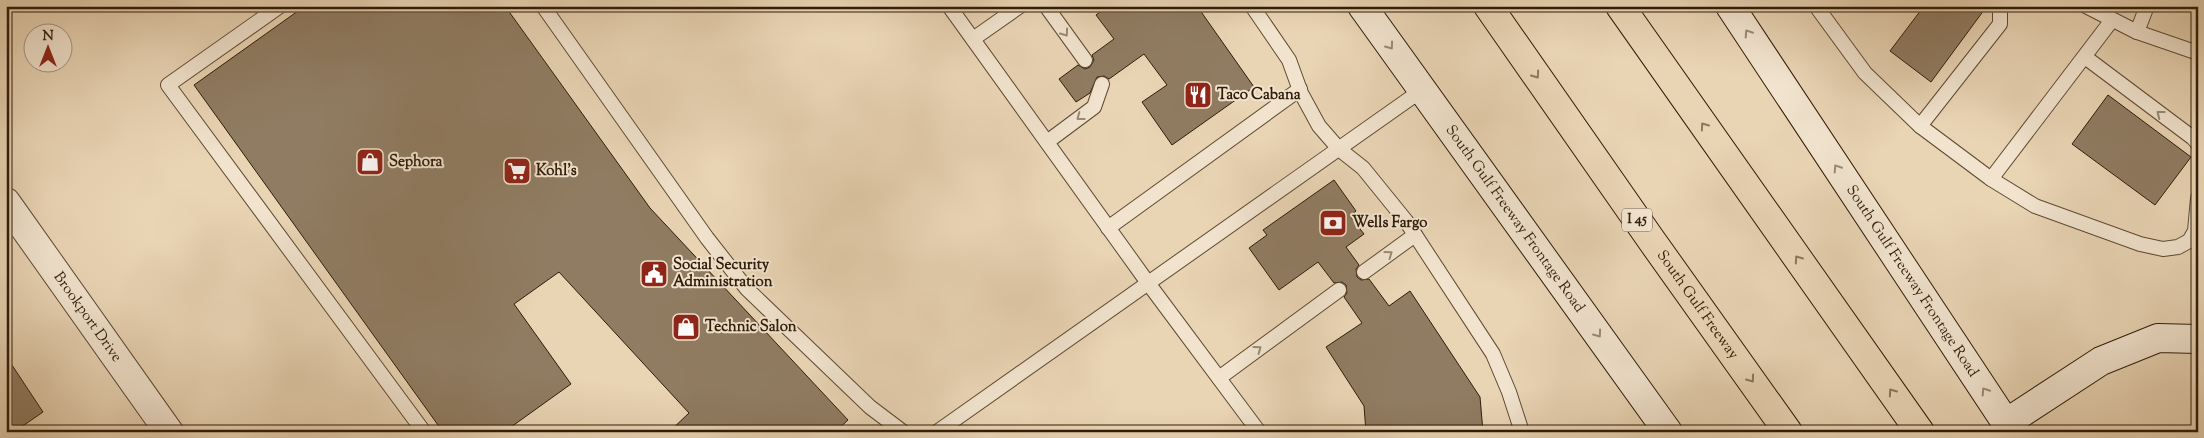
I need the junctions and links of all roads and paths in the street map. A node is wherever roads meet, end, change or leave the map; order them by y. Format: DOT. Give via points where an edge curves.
graph roads {
  1 [pos="280,6"];
  2 [pos="543,6"];
  3 [pos="949,6"];
  4 [pos="1020,6"];
  5 [pos="1046,6"];
  6 [pos="1252,6"];
  7 [pos="1362,6"];
  8 [pos="1481,6"];
  9 [pos="1488,6"];
  10 [pos="1620,6"];
  11 [pos="1641,6"];
  12 [pos="1730,6"];
  13 [pos="2000,6"];
  14 [pos="2086,6"];
  15 [pos="2147,6"];
  16 [pos="1820,8"];
  17 [pos="2112,20"];
  18 [pos="2137,32"];
  19 [pos="973,39"];
  20 [pos="1644,42"];
  21 [pos="1517,48"];
  22 [pos="2198,53"];
  23 [pos="2085,56"];
  24 [pos="1085,60"];
  25 [pos="1102,84"];
  26 [pos="1300,89"];
  27 [pos="1422,90"];
  28 [pos="1920,126"];
  29 [pos="1047,142"];
  30 [pos="2198,144"];
  31 [pos="1339,149"];
  32 [pos="1991,180"];
  33 [pos="2198,198"];
  34 [pos="6,202"];
  35 [pos="1108,228"];
  36 [pos="1415,236"];
  37 [pos="1364,272"];
  38 [pos="1148,283"];
  39 [pos="1339,290"];
  40 [pos="2198,339"];
  41 [pos="1219,378"];
  42 [pos="2009,428"];
  43 [pos="169,432"];
  44 [pos="424,432"];
  45 [pos="902,432"];
  46 [pos="937,432"];
  47 [pos="1259,432"];
  48 [pos="1522,432"];
  49 [pos="1668,432"];
  50 [pos="1788,432"];
  51 [pos="1920,432"];
  1 -- 44 [label="lane" via="168,85"];
  2 -- 45 [label="lane" via="707,238 747,289 870,407"];
  3 -- 19 [label="lane"];
  4 -- 19 [label="lane"];
  5 -- 24 [label="lane, one-way"];
  6 -- 26 [label="lane" via="1290,60"];
  7 -- 27 [label="main road, South Gulf Freeway Frontage Road, one-way"];
  8 -- 21 [label="highway"];
  9 -- 21 [label="highway, South Gulf Freeway / I 45"];
  10 -- 20 [label="highway"];
  11 -- 20 [label="highway"];
  42 -- 12 [label="main road, South Gulf Freeway Frontage Road, one-way"];
  13 -- 28 [label="lane" via="2000,24"];
  14 -- 17 [label="lane"];
  15 -- 18 [label="lane"];
  16 -- 28 [label="lane" via="1865,73"];
  17 -- 18 [label="lane"];
  17 -- 23 [label="lane"];
  18 -- 22 [label="lane"];
  19 -- 29 [label="lane"];
  51 -- 20 [label="highway, one-way"];
  21 -- 50 [label="highway, South Gulf Freeway / I 45, one-way"];
  30 -- 23 [label="lane, one-way"];
  23 -- 32 [label="lane"];
  25 -- 29 [label="lane, one-way" via="1094,107"];
  26 -- 31 [label="lane" via="1319,126"];
  26 -- 35 [label="lane"];
  27 -- 31 [label="lane"];
  27 -- 49 [label="main road, South Gulf Freeway Frontage Road, one-way"];
  28 -- 32 [label="lane"];
  29 -- 35 [label="lane"];
  31 -- 36 [label="lane" via="1363,168"];
  31 -- 38 [label="lane"];
  32 -- 33 [label="lane" via="2035,206 2140,244 2163,249 2178,247 2189,240 2195,231"];
  34 -- 43 [label="main road, Brookport Drive"];
  35 -- 38 [label="lane"];
  37 -- 36 [label="lane, one-way"];
  36 -- 48 [label="lane" via="1493,354"];
  38 -- 41 [label="lane"];
  38 -- 46 [label="lane"];
  41 -- 39 [label="lane, one-way"];
  40 -- 42 [label="main road" via="2158,338 2101,361"];
  41 -- 47 [label="lane"];
}
